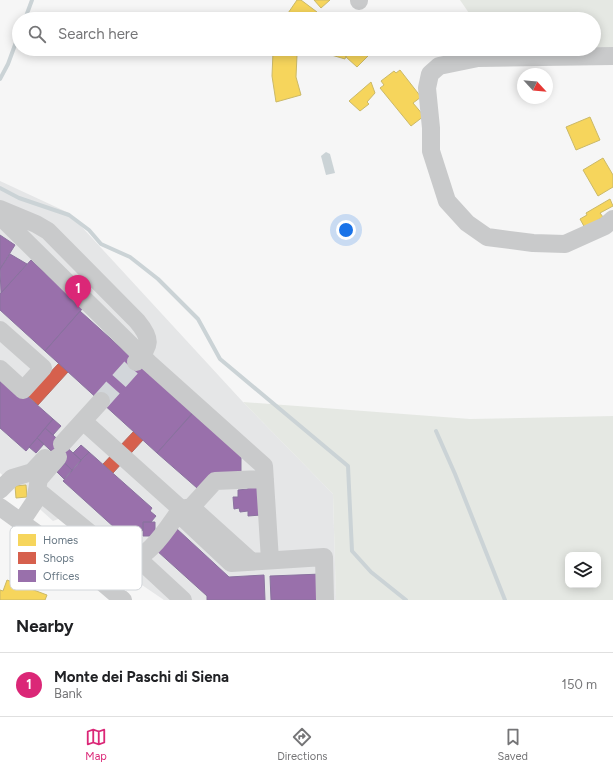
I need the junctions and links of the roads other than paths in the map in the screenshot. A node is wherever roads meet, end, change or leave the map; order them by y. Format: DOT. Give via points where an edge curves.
graph roads {
  1 [pos="613,56"];
  2 [pos="0,209"];
  3 [pos="0,216"];
  4 [pos="613,219"];
  5 [pos="0,330"];
  6 [pos="139,359"];
  7 [pos="0,369"];
  8 [pos="101,401"];
  9 [pos="83,421"];
  10 [pos="57,451"];
  11 [pos="265,480"];
  12 [pos="0,490"];
  13 [pos="37,490"];
  14 [pos="0,508"];
  15 [pos="185,511"];
  16 [pos="21,522"];
  17 [pos="27,526"];
  18 [pos="86,526"];
  19 [pos="142,554"];
  20 [pos="270,560"];
  21 [pos="142,563"];
  22 [pos="183,600"];
  23 [pos="325,600"];
  1 -- 4 [label="street" via="478,58 439,66 430,74 427,88 431,152 447,201 467,223 487,237 565,244 605,226"];
  2 -- 6 [label="street" via="48,231 137,321 148,340 148,348"];
  3 -- 6 [label="street"];
  5 -- 7 [label="street" via="43,368 23,390"];
  6 -- 11 [label="street" via="264,466"];
  8 -- 9 [label="street"];
  9 -- 10 [label="street"];
  9 -- 15 [label="street"];
  10 -- 12 [label="street" via="32,472 12,478"];
  10 -- 13 [label="street" via="39,479"];
  11 -- 15 [label="street" via="215,481"];
  11 -- 20 [label="street"];
  13 -- 16 [label="street" via="35,501"];
  13 -- 18 [label="street"];
  14 -- 16 [label="street"];
  15 -- 19 [label="street" via="147,552"];
  15 -- 20 [label="street" via="251,561"];
  16 -- 17 [label="street"];
  20 -- 23 [label="street" via="324,557"];
  21 -- 22 [label="street"];
}
